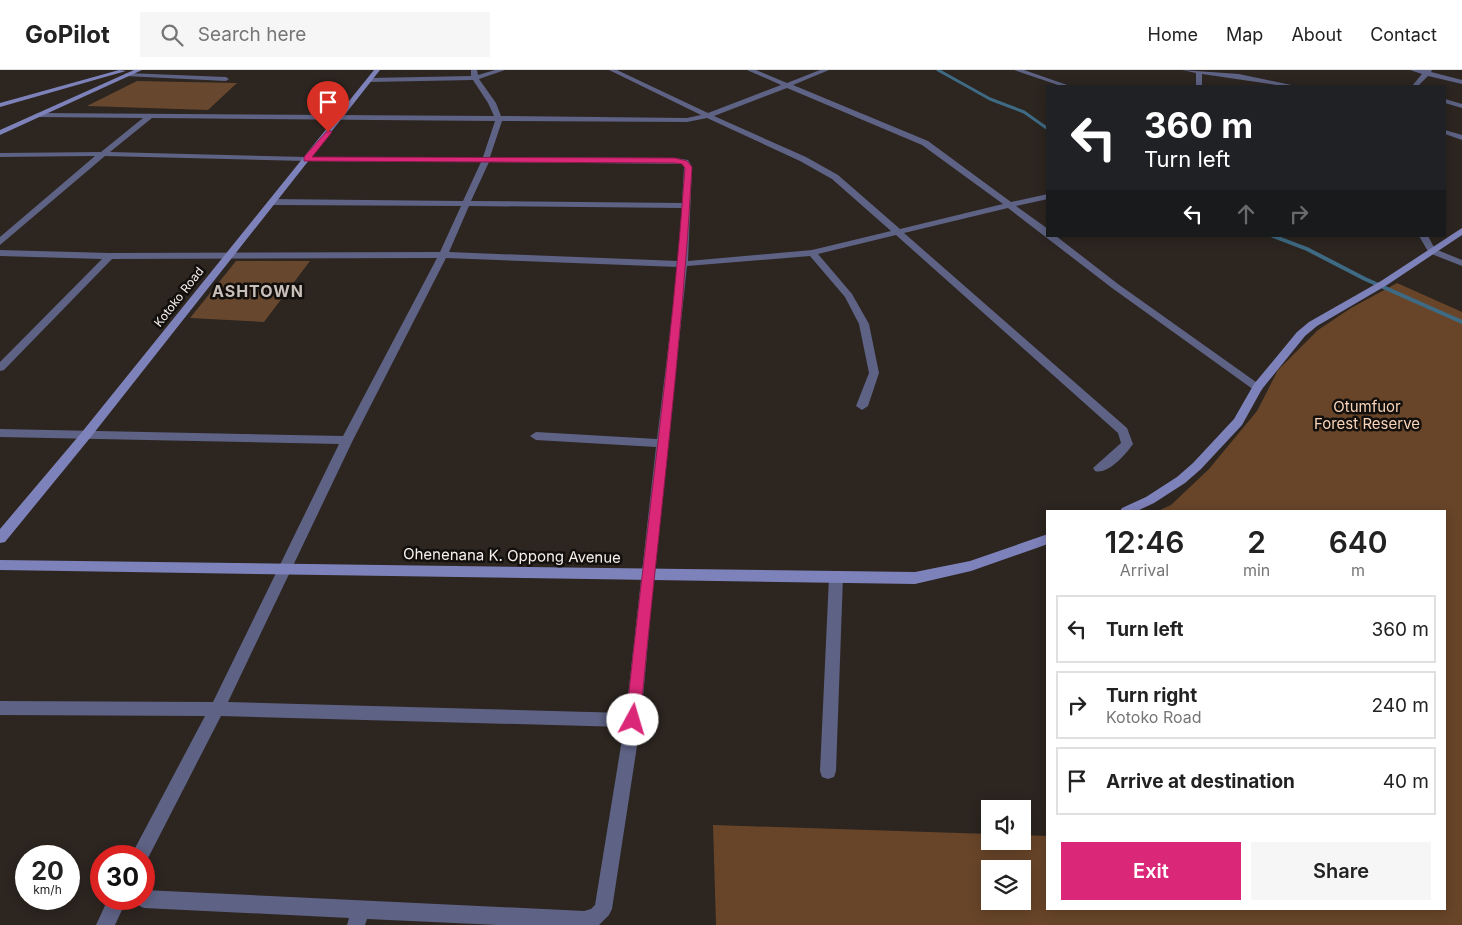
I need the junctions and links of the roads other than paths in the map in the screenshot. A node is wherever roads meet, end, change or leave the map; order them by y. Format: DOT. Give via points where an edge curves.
graph roads {
  1 [pos="139,70"];
  2 [pos="377,70"];
  3 [pos="474,70"];
  4 [pos="502,70"];
  5 [pos="612,70"];
  6 [pos="750,70"];
  7 [pos="826,70"];
  8 [pos="1017,70"];
  9 [pos="1185,70"];
  10 [pos="1413,70"];
  11 [pos="1427,71"];
  12 [pos="1199,72"];
  13 [pos="126,73"];
  14 [pos="1239,73"];
  15 [pos="475,78"];
  16 [pos="226,79"];
  17 [pos="370,80"];
  18 [pos="1462,82"];
  19 [pos="786,85"];
  20 [pos="1064,85"];
  21 [pos="1199,85"];
  22 [pos="1288,85"];
  23 [pos="1416,85"];
  24 [pos="1446,101"];
  25 [pos="0,105"];
  26 [pos="1462,106"];
  27 [pos="38,116"];
  28 [pos="150,116"];
  29 [pos="708,116"];
  30 [pos="339,118"];
  31 [pos="500,120"];
  32 [pos="1446,132"];
  33 [pos="0,133"];
  34 [pos="1462,138"];
  35 [pos="101,154"];
  36 [pos="0,155"];
  37 [pos="306,159"];
  38 [pos="486,159"];
  39 [pos="1046,197"];
  40 [pos="272,202"];
  41 [pos="466,204"];
  42 [pos="687,206"];
  43 [pos="1011,206"];
  44 [pos="897,231"];
  45 [pos="1462,231"];
  46 [pos="1046,233"];
  47 [pos="1052,237"];
  48 [pos="1424,237"];
  49 [pos="0,242"];
  50 [pos="1432,250"];
  51 [pos="0,253"];
  52 [pos="812,253"];
  53 [pos="443,255"];
  54 [pos="110,256"];
  55 [pos="227,256"];
  56 [pos="1462,263"];
  57 [pos="682,264"];
  58 [pos="0,368"];
  59 [pos="1258,387"];
  60 [pos="862,406"];
  61 [pos="0,433"];
  62 [pos="86,435"];
  63 [pos="536,436"];
  64 [pos="347,440"];
  65 [pos="662,443"];
  66 [pos="1099,468"];
  67 [pos="1128,510"];
  68 [pos="0,538"];
  69 [pos="1046,540"];
  70 [pos="0,565"];
  71 [pos="285,568"];
  72 [pos="647,575"];
  73 [pos="836,577"];
  74 [pos="0,708"];
  75 [pos="217,709"];
  76 [pos="633,720"];
  77 [pos="828,771"];
  78 [pos="146,845"];
  79 [pos="155,900"];
  80 [pos="112,910"];
  81 [pos="359,917"];
  82 [pos="105,925"];
  1 -- 13 [label="street"];
  2 -- 17 [label="street, Kotoko Road"];
  3 -- 15 [label="street"];
  4 -- 15 [label="street"];
  5 -- 29 [label="street"];
  6 -- 19 [label="street"];
  7 -- 19 [label="street"];
  8 -- 20 [label="street"];
  9 -- 12 [label="street"];
  10 -- 11 [label="street"];
  11 -- 18 [label="street"];
  11 -- 23 [label="street"];
  12 -- 14 [label="street"];
  12 -- 21 [label="street"];
  13 -- 16 [label="street"];
  13 -- 25 [label="street"];
  13 -- 27 [label="street"];
  14 -- 22 [label="street"];
  15 -- 17 [label="street"];
  15 -- 31 [label="street"];
  17 -- 30 [label="street, Kotoko Road"];
  19 -- 29 [label="street"];
  19 -- 43 [label="street" via="925,143"];
  24 -- 26 [label="street"];
  27 -- 28 [label="street"];
  27 -- 33 [label="street"];
  28 -- 30 [label="street"];
  28 -- 35 [label="street"];
  29 -- 31 [label="street" via="676,121"];
  29 -- 44 [label="street" via="827,172"];
  30 -- 31 [label="street"];
  30 -- 37 [label="street, Kotoko Road"];
  31 -- 38 [label="street"];
  32 -- 34 [label="street"];
  35 -- 36 [label="street"];
  35 -- 37 [label="street"];
  35 -- 49 [label="street"];
  37 -- 38 [label="street"];
  37 -- 40 [label="street, Kotoko Road"];
  38 -- 41 [label="street"];
  38 -- 42 [label="street" via="685,162 688,167"];
  39 -- 43 [label="street"];
  40 -- 41 [label="street"];
  40 -- 55 [label="street, Kotoko Road"];
  41 -- 42 [label="street"];
  41 -- 53 [label="street"];
  42 -- 57 [label="street"];
  43 -- 44 [label="street"];
  43 -- 46 [label="street"];
  44 -- 52 [label="street"];
  44 -- 66 [label="street" via="1123,431 1127,444"];
  45 -- 50 [label="street"];
  47 -- 59 [label="street"];
  48 -- 50 [label="street"];
  50 -- 56 [label="street"];
  50 -- 59 [label="street" via="1313,324"];
  51 -- 54 [label="street"];
  52 -- 57 [label="street"];
  52 -- 60 [label="street" via="849,296 864,324 874,373"];
  53 -- 55 [label="street"];
  53 -- 57 [label="street"];
  53 -- 64 [label="street"];
  54 -- 55 [label="street"];
  54 -- 58 [label="street"];
  55 -- 62 [label="street, Kotoko Road"];
  57 -- 65 [label="street"];
  59 -- 67 [label="street" via="1238,422 1196,466 1181,480"];
  61 -- 62 [label="street"];
  62 -- 64 [label="street"];
  62 -- 68 [label="street, Kotoko Road"];
  63 -- 65 [label="street"];
  64 -- 71 [label="street"];
  65 -- 72 [label="street"];
  69 -- 73 [label="street, Ohenenana K. Oppong Avenue" via="971,566 915,578"];
  70 -- 71 [label="street, Ohenenana K. Oppong Avenue"];
  71 -- 72 [label="street, Ohenenana K. Oppong Avenue"];
  71 -- 75 [label="street"];
  72 -- 73 [label="street, Ohenenana K. Oppong Avenue"];
  72 -- 76 [label="street"];
  73 -- 77 [label="street"];
  74 -- 75 [label="street"];
  75 -- 76 [label="street"];
  75 -- 78 [label="street"];
  76 -- 81 [label="street" via="606,896 603,909 596,917 584,920"];
  79 -- 81 [label="street"];
  80 -- 82 [label="street"];
}
